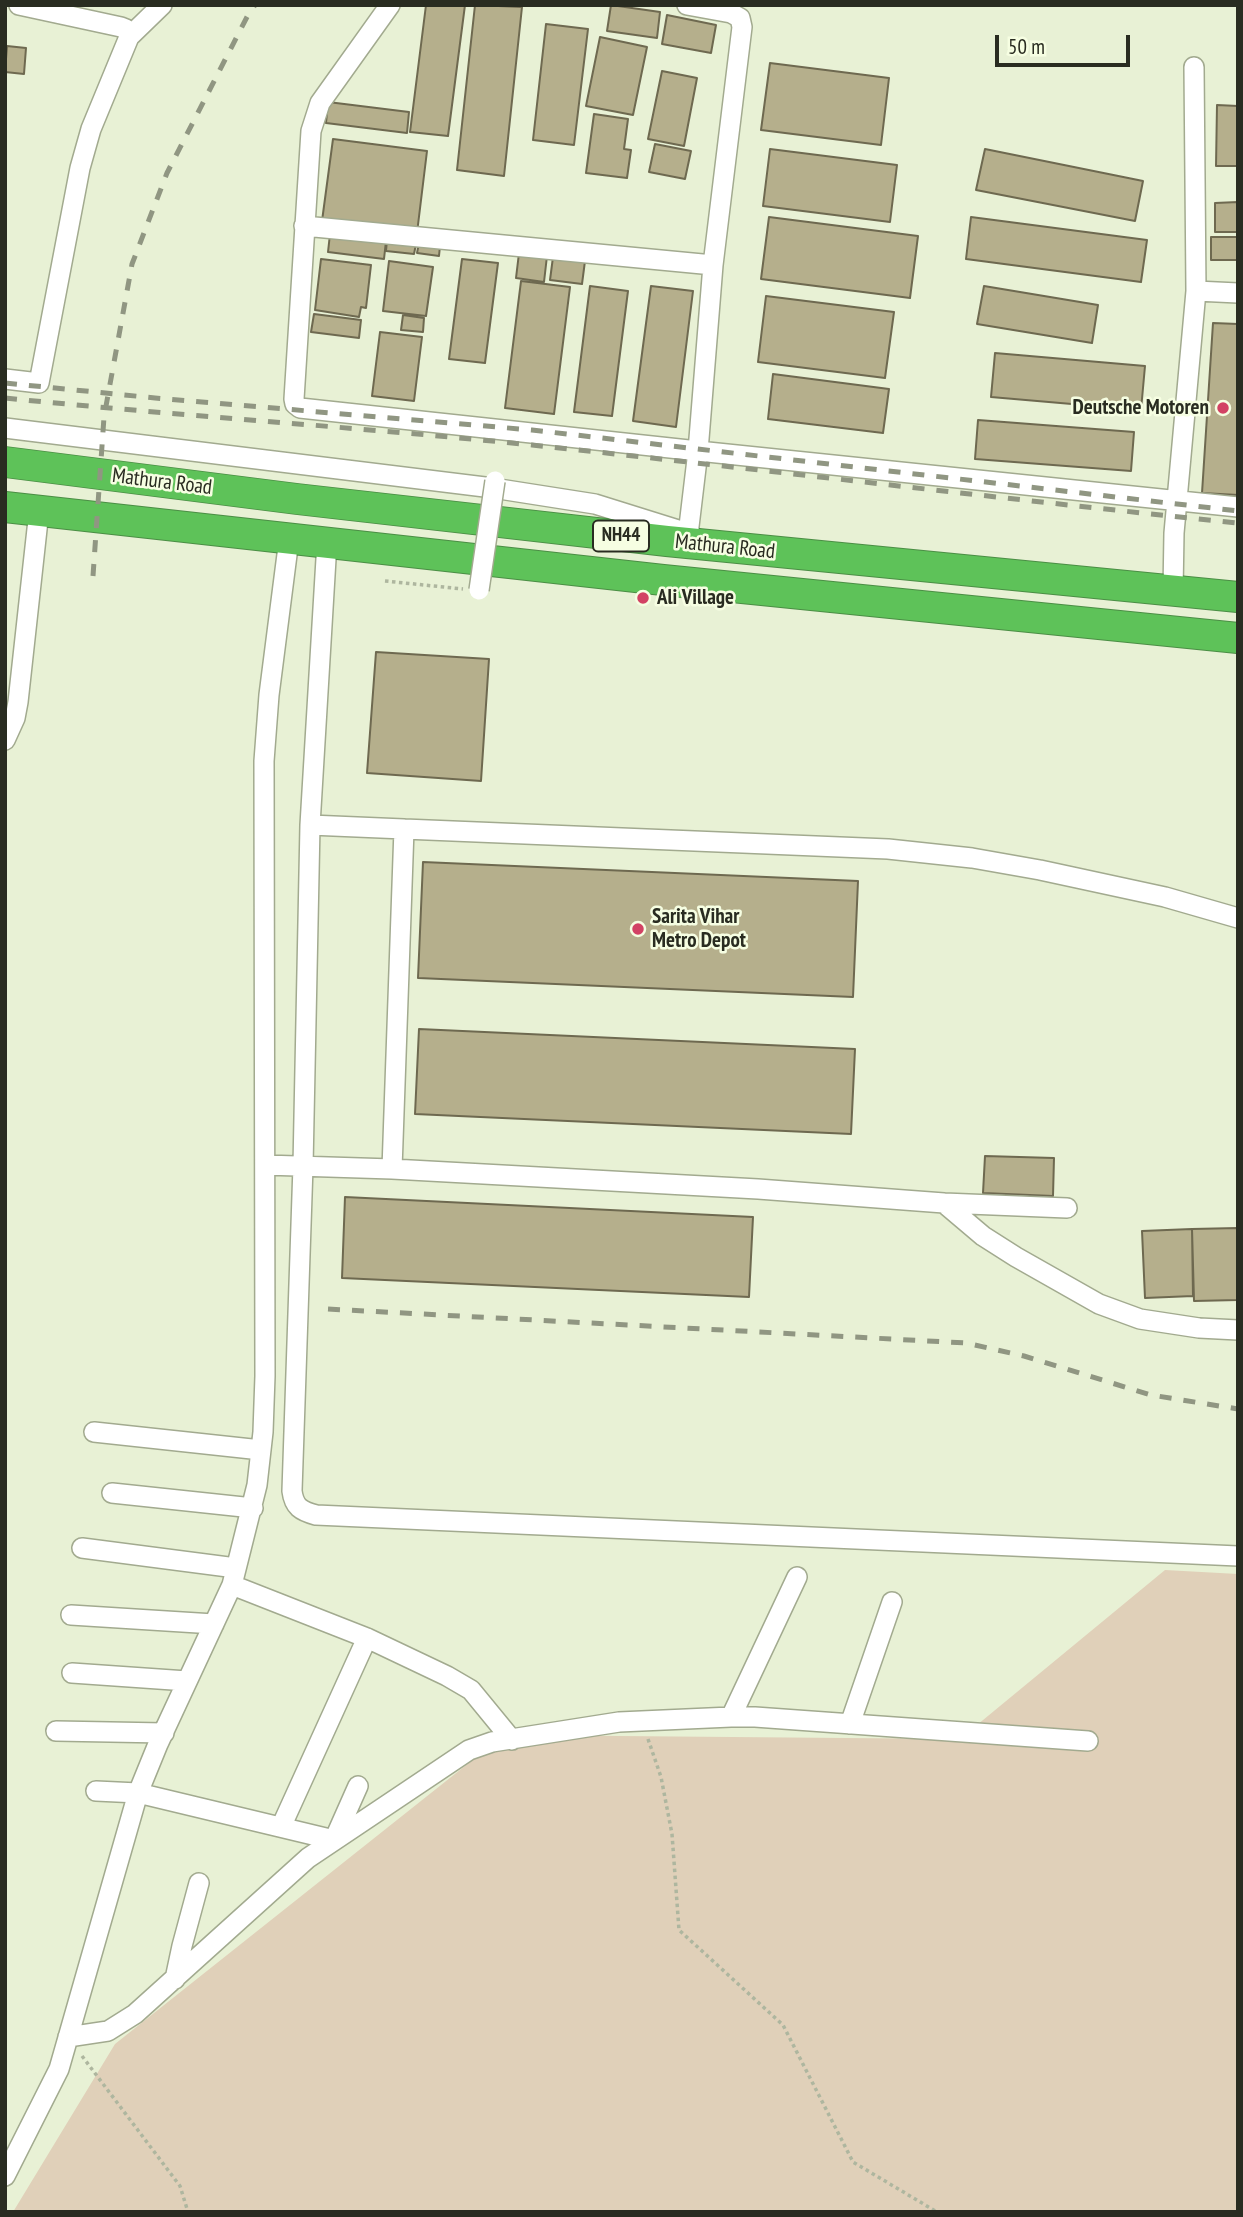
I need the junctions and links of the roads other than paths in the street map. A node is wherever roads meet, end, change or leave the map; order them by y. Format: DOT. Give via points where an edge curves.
graph roads {
  1 [pos="19,5"];
  2 [pos="162,5"];
  3 [pos="390,5"];
  4 [pos="687,5"];
  5 [pos="129,37"];
  6 [pos="1194,67"];
  7 [pos="304,226"];
  8 [pos="713,265"];
  9 [pos="1196,291"];
  10 [pos="1238,293"];
  11 [pos="5,379"];
  12 [pos="5,428"];
  13 [pos="698,451"];
  14 [pos="5,462"];
  15 [pos="495,481"];
  16 [pos="1178,502"];
  17 [pos="5,507"];
  18 [pos="1238,507"];
  19 [pos="39,511"];
  20 [pos="688,538"];
  21 [pos="289,539"];
  22 [pos="327,542"];
  23 [pos="479,590"];
  24 [pos="1173,591"];
  25 [pos="1238,597"];
  26 [pos="1238,638"];
  27 [pos="5,740"];
  28 [pos="310,825"];
  29 [pos="404,829"];
  30 [pos="1238,918"];
  31 [pos="265,1165"];
  32 [pos="303,1166"];
  33 [pos="392,1169"];
  34 [pos="944,1203"];
  35 [pos="1067,1208"];
  36 [pos="1238,1330"];
  37 [pos="94,1432"];
  38 [pos="261,1450"];
  39 [pos="112,1493"];
  40 [pos="253,1508"];
  41 [pos="82,1548"];
  42 [pos="1238,1556"];
  43 [pos="234,1576"];
  44 [pos="797,1577"];
  45 [pos="892,1602"];
  46 [pos="71,1615"];
  47 [pos="214,1624"];
  48 [pos="367,1638"];
  49 [pos="72,1673"];
  50 [pos="187,1681"];
  51 [pos="731,1717"];
  52 [pos="850,1724"];
  53 [pos="55,1731"];
  54 [pos="164,1733"];
  55 [pos="512,1740"];
  56 [pos="1088,1741"];
  57 [pos="358,1786"];
  58 [pos="96,1791"];
  59 [pos="138,1793"];
  60 [pos="281,1827"];
  61 [pos="334,1840"];
  62 [pos="199,1883"];
  63 [pos="175,1979"];
  64 [pos="68,2037"];
  65 [pos="5,2176"];
  1 -- 5 [label="street" via="121,27"];
  2 -- 5 [label="street"];
  3 -- 7 [label="street" via="320,103 311,131"];
  4 -- 8 [label="street" via="731,13 742,27"];
  5 -- 11 [label="street" via="90,130 80,168 39,383"];
  6 -- 9 [label="street"];
  7 -- 8 [label="street"];
  7 -- 13 [label="street" via="294,399 300,408"];
  8 -- 13 [label="street"];
  9 -- 10 [label="street"];
  9 -- 16 [label="street"];
  12 -- 20 [label="street" via="595,504"];
  13 -- 16 [label="street"];
  13 -- 20 [label="street"];
  14 -- 20 [label="highway, Mathura Road / NH44" via="297,499"];
  15 -- 23 [label="street, bridge"];
  16 -- 18 [label="street"];
  16 -- 24 [label="street"];
  17 -- 19 [label="highway, Mathura Road / NH44"];
  19 -- 21 [label="highway, Mathura Road / NH44"];
  19 -- 27 [label="street" via="18,702"];
  20 -- 24 [label="highway, Mathura Road / NH44" via="737,548"];
  21 -- 22 [label="highway, Mathura Road / NH44"];
  21 -- 31 [label="street" via="264,761"];
  22 -- 26 [label="highway, Mathura Road / NH44"];
  22 -- 28 [label="street"];
  24 -- 25 [label="highway, Mathura Road / NH44"];
  28 -- 29 [label="street"];
  28 -- 32 [label="street"];
  29 -- 30 [label="street" via="948,855 1166,897"];
  29 -- 33 [label="street"];
  31 -- 32 [label="street"];
  31 -- 38 [label="street"];
  32 -- 33 [label="street"];
  32 -- 42 [label="street" via="292,1491 293,1501 306,1513"];
  33 -- 34 [label="street"];
  34 -- 35 [label="street"];
  34 -- 36 [label="street" via="983,1236 1099,1304 1140,1319"];
  37 -- 38 [label="street"];
  38 -- 40 [label="street"];
  39 -- 40 [label="street"];
  40 -- 43 [label="street"];
  41 -- 43 [label="street"];
  43 -- 47 [label="street"];
  43 -- 48 [label="street"];
  44 -- 51 [label="street"];
  45 -- 52 [label="street"];
  46 -- 47 [label="street"];
  47 -- 50 [label="street"];
  48 -- 55 [label="street" via="471,1690"];
  48 -- 60 [label="street"];
  49 -- 50 [label="street"];
  50 -- 54 [label="street"];
  51 -- 52 [label="street"];
  51 -- 55 [label="street" via="620,1722"];
  52 -- 56 [label="street"];
  53 -- 54 [label="street"];
  54 -- 59 [label="street"];
  55 -- 61 [label="street" via="469,1750"];
  57 -- 61 [label="street"];
  58 -- 59 [label="street"];
  59 -- 60 [label="street"];
  59 -- 64 [label="street"];
  60 -- 61 [label="street"];
  61 -- 63 [label="street"];
  62 -- 63 [label="street"];
  63 -- 64 [label="street" via="108,2031"];
  64 -- 65 [label="street" via="59,2069"];
}
